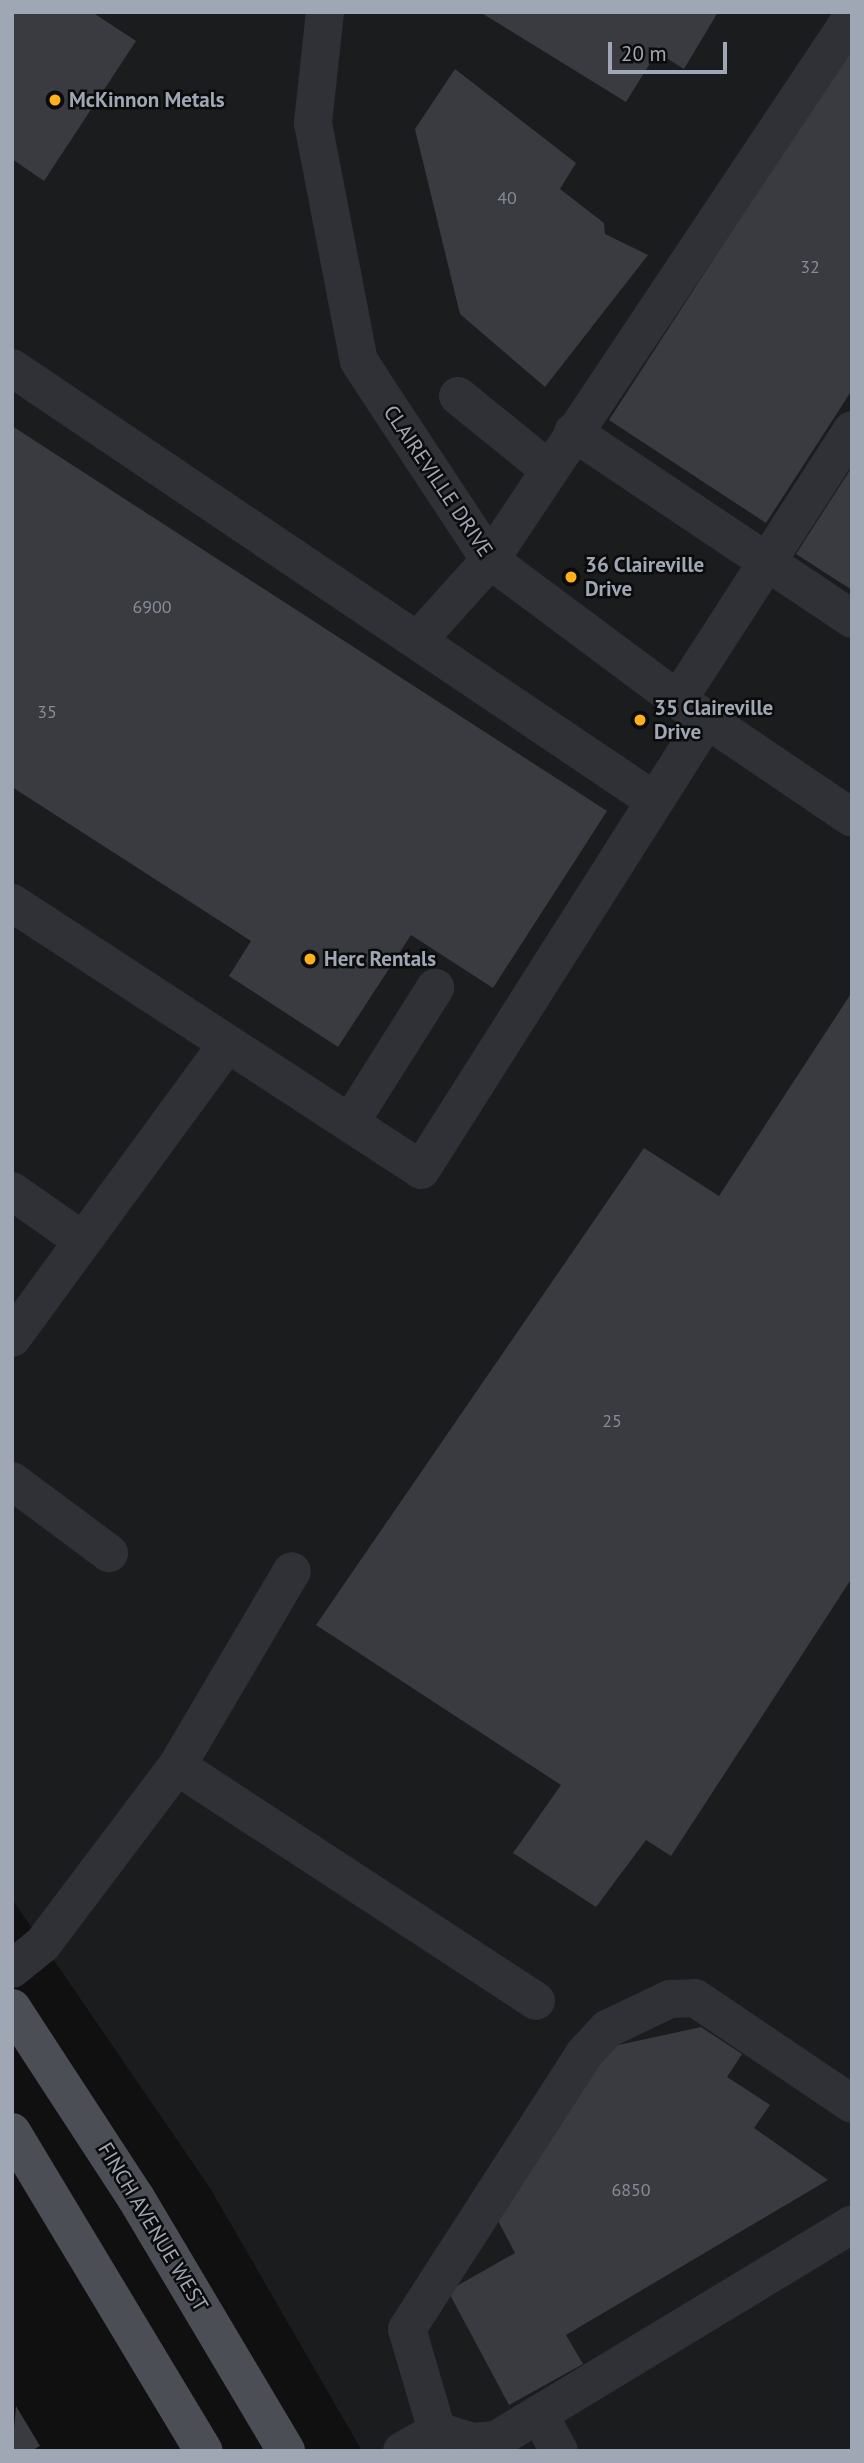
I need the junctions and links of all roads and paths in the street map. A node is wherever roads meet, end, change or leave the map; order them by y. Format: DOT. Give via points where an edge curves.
graph roads {
  1 [pos="326,12"];
  2 [pos="852,17"];
  3 [pos="12,369"];
  4 [pos="458,397"];
  5 [pos="852,430"];
  6 [pos="573,432"];
  7 [pos="547,468"];
  8 [pos="490,561"];
  9 [pos="767,563"];
  10 [pos="852,619"];
  11 [pos="418,640"];
  12 [pos="693,709"];
  13 [pos="655,801"];
  14 [pos="852,818"];
  15 [pos="12,903"];
  16 [pos="435,988"];
  17 [pos="227,1044"];
  18 [pos="350,1123"];
  19 [pos="12,1191"];
  20 [pos="83,1241"];
  21 [pos="12,1338"];
  22 [pos="12,1481"];
  23 [pos="109,1553"];
  24 [pos="292,1571"];
  25 [pos="177,1766"];
  26 [pos="12,1969"];
  27 [pos="536,2001"];
  28 [pos="12,2008"];
  29 [pos="852,2104"];
  30 [pos="12,2132"];
  31 [pos="852,2224"];
  32 [pos="539,2414"];
  33 [pos="437,2431"];
  34 [pos="204,2451"];
  35 [pos="286,2451"];
  36 [pos="402,2451"];
  37 [pos="559,2451"];
  1 -- 8 [label="street, CLAIREVILLE DRIVE" via="313,123 359,360"];
  2 -- 6 [label="street"];
  3 -- 11 [label="street"];
  4 -- 7 [label="street"];
  5 -- 9 [label="street"];
  6 -- 7 [label="street"];
  6 -- 9 [label="street"];
  7 -- 8 [label="street"];
  8 -- 11 [label="street"];
  8 -- 12 [label="street, CLAIREVILLE DRIVE"];
  9 -- 10 [label="street"];
  9 -- 12 [label="street"];
  11 -- 13 [label="street"];
  12 -- 13 [label="street"];
  12 -- 14 [label="street, CLAIREVILLE DRIVE"];
  13 -- 18 [label="street" via="421,1170"];
  15 -- 17 [label="street"];
  16 -- 18 [label="street"];
  17 -- 18 [label="street"];
  17 -- 20 [label="street"];
  19 -- 20 [label="street"];
  20 -- 21 [label="street"];
  22 -- 23 [label="street"];
  24 -- 25 [label="street"];
  25 -- 26 [label="street" via="42,1945"];
  25 -- 27 [label="street"];
  28 -- 35 [label="main road, FINCH AVENUE WEST" via="136,2198"];
  29 -- 33 [label="street" via="695,1998 670,1999 607,2029 584,2054 407,2329"];
  30 -- 34 [label="main road"];
  31 -- 32 [label="street"];
  32 -- 33 [label="street" via="496,2440 473,2442"];
  32 -- 37 [label="street"];
  33 -- 36 [label="street"];
}
